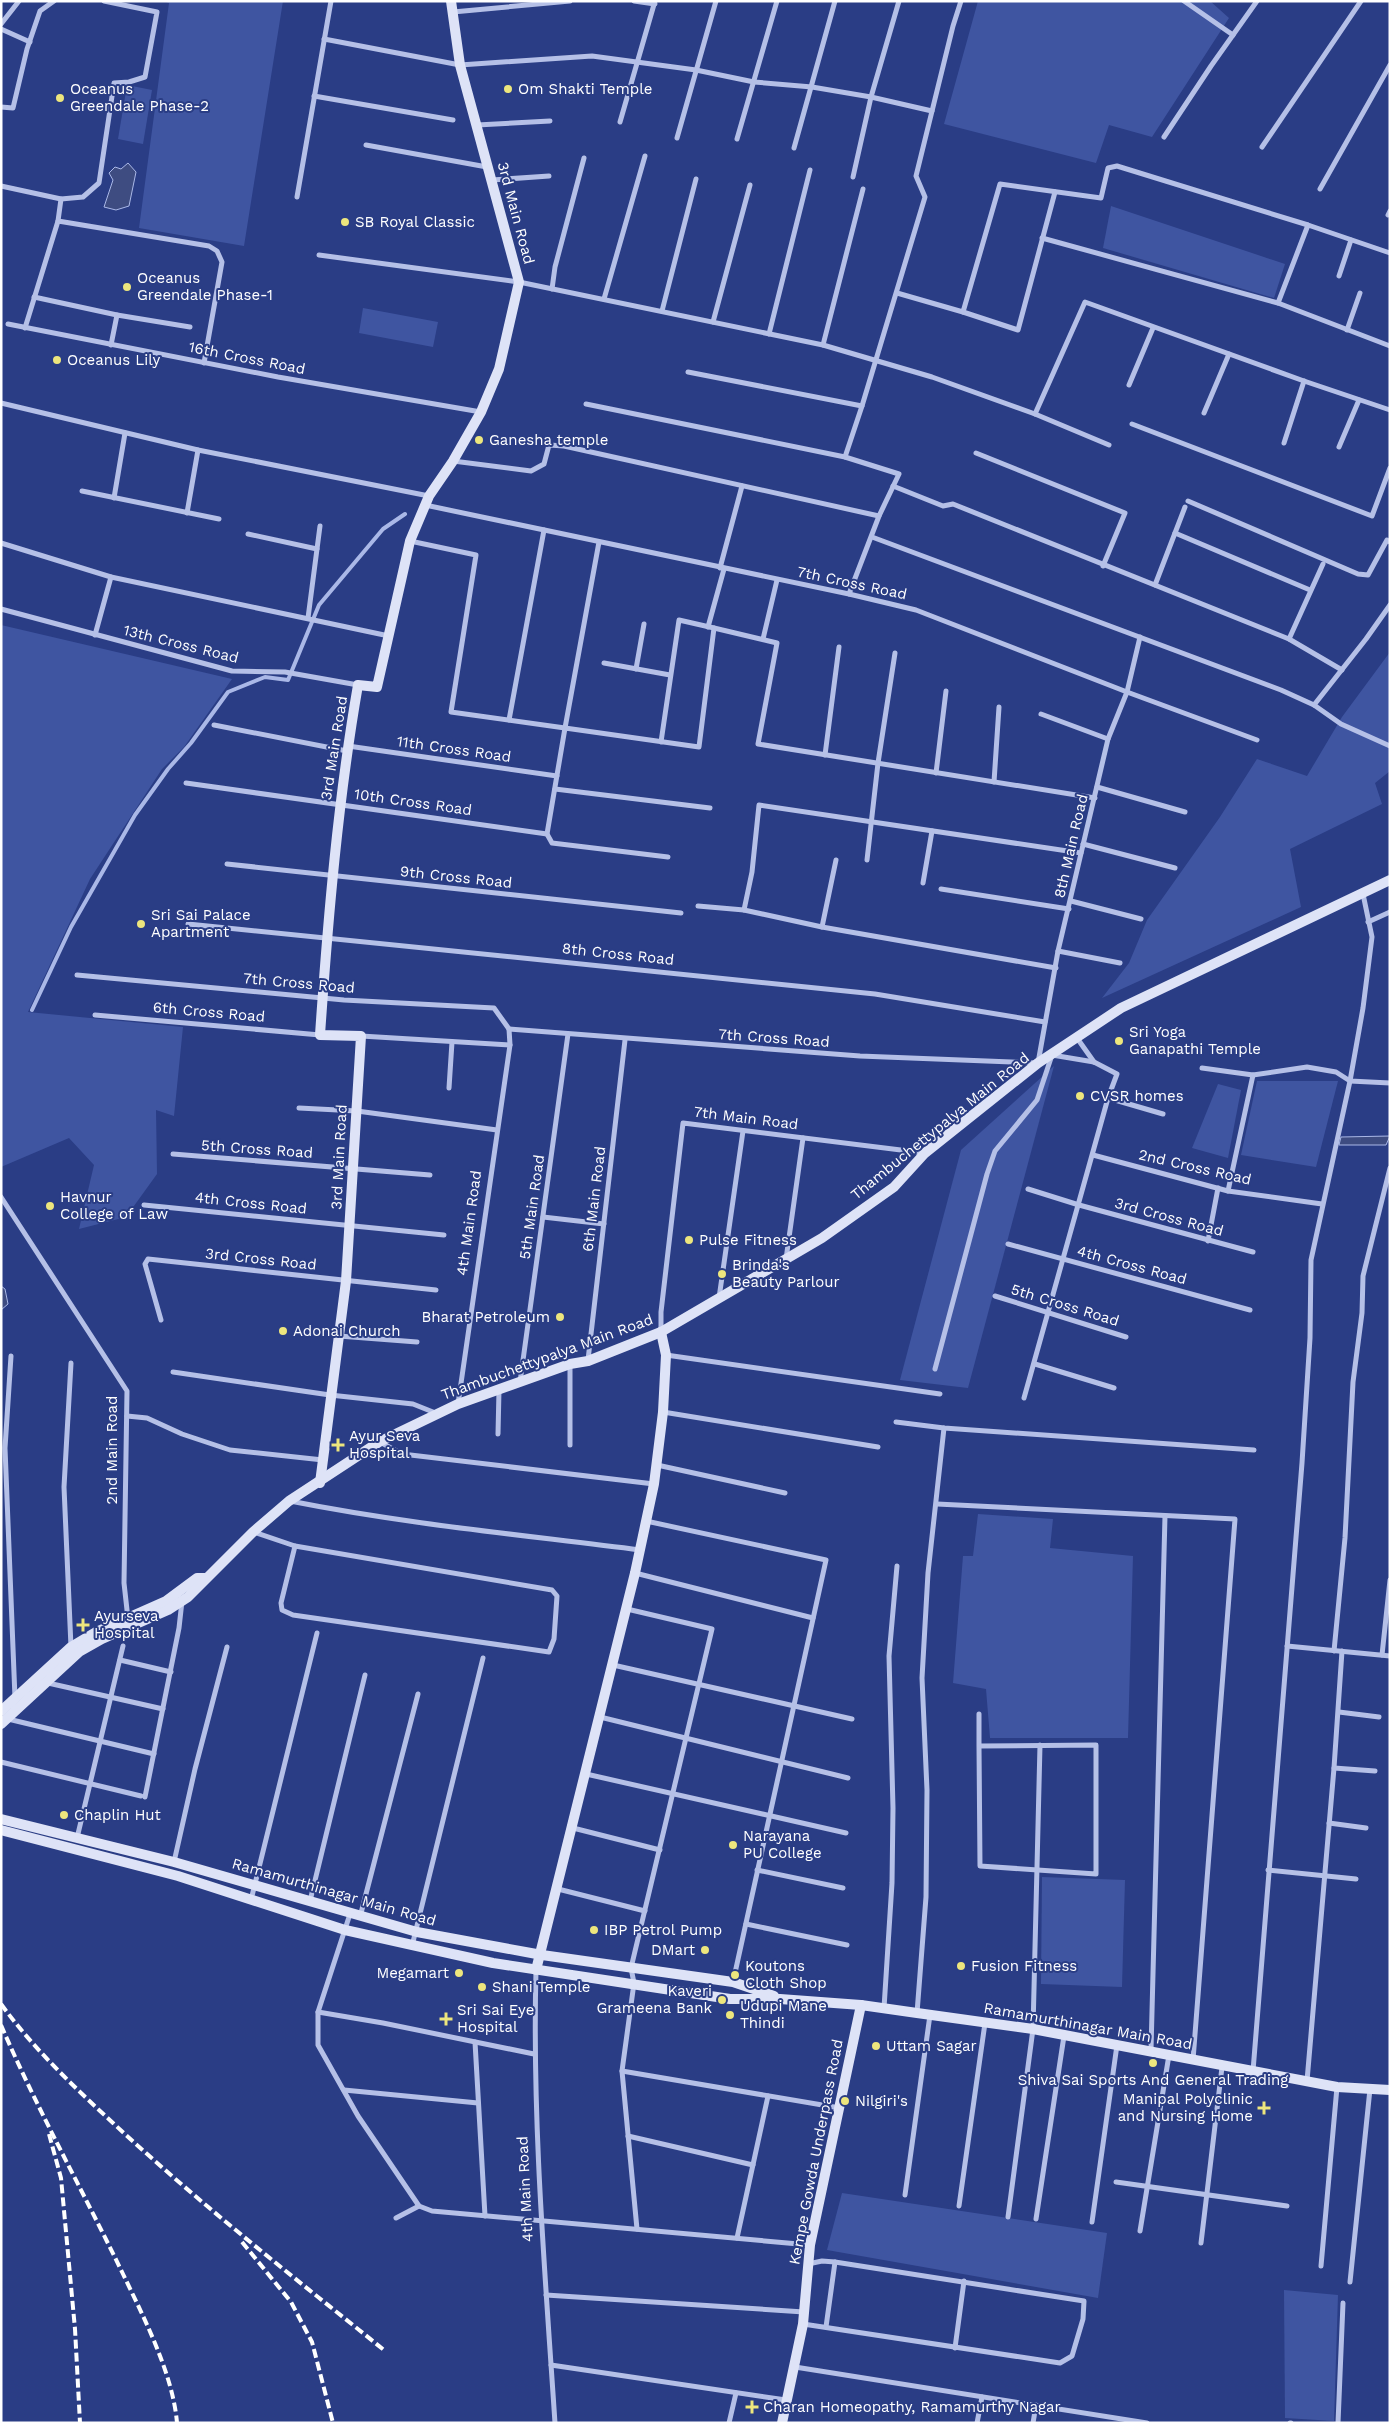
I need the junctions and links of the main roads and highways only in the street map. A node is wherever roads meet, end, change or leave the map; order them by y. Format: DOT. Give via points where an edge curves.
graph roads {
  1 [pos="451,1"];
  2 [pos="1390,880"];
  3 [pos="661,1332"];
  4 [pos="320,1483"];
  5 [pos="205,1578"];
  6 [pos="3,1718"];
  7 [pos="1,1819"];
  8 [pos="1,1830"];
  9 [pos="542,1955"];
  10 [pos="536,1970"];
  11 [pos="780,1999"];
  12 [pos="861,2005"];
  13 [pos="1390,2090"];
  14 [pos="782,2423"];
  1 -- 4 [label="main road, 3rd Main Road" via="460,65 519,282 499,369 481,412 427,501 410,541 377,687 358,685 347,748 320,1035 361,1036 346,1281"];
  2 -- 3 [label="main road, Thambuchettypalya Main Road" via="1121,1008 1038,1064 925,1153 894,1187 822,1238"];
  3 -- 4 [label="main road, Thambuchettypalya Main Road" via="588,1361 570,1364 458,1404 379,1442"];
  3 -- 9 [label="main road, 4th Main Road" via="666,1355 654,1484 627,1609"];
  4 -- 5 [label="main road, Thambuchettypalya Main Road" via="289,1501"];
  5 -- 6 [label="main road, Thambuchettypalya Main Road" via="204,1583 168,1610 79,1652 48,1683"];
  5 -- 6 [label="main road, Thambuchettypalya Main Road" via="197,1578 166,1602 96,1632 71,1647 15,1700"];
  7 -- 9 [label="main road, Ramamurthinagar Main Road" via="174,1862 416,1932"];
  8 -- 10 [label="main road, Ramamurthinagar Main Road" via="178,1876 345,1930"];
  9 -- 10 [label="main road, 4th Main Road"];
  9 -- 11 [label="main road, Ramamurthinagar Main Road" via="733,1982"];
  10 -- 11 [label="main road, Ramamurthinagar Main Road" via="730,1999"];
  11 -- 12 [label="main road, Ramamurthinagar Main Road"];
  12 -- 13 [label="main road, Ramamurthinagar Main Road" via="1151,2050 1253,2073 1337,2087"];
  12 -- 14 [label="main road, Kempe Gowda Underpass Road" via="810,2245 803,2324"];
}
